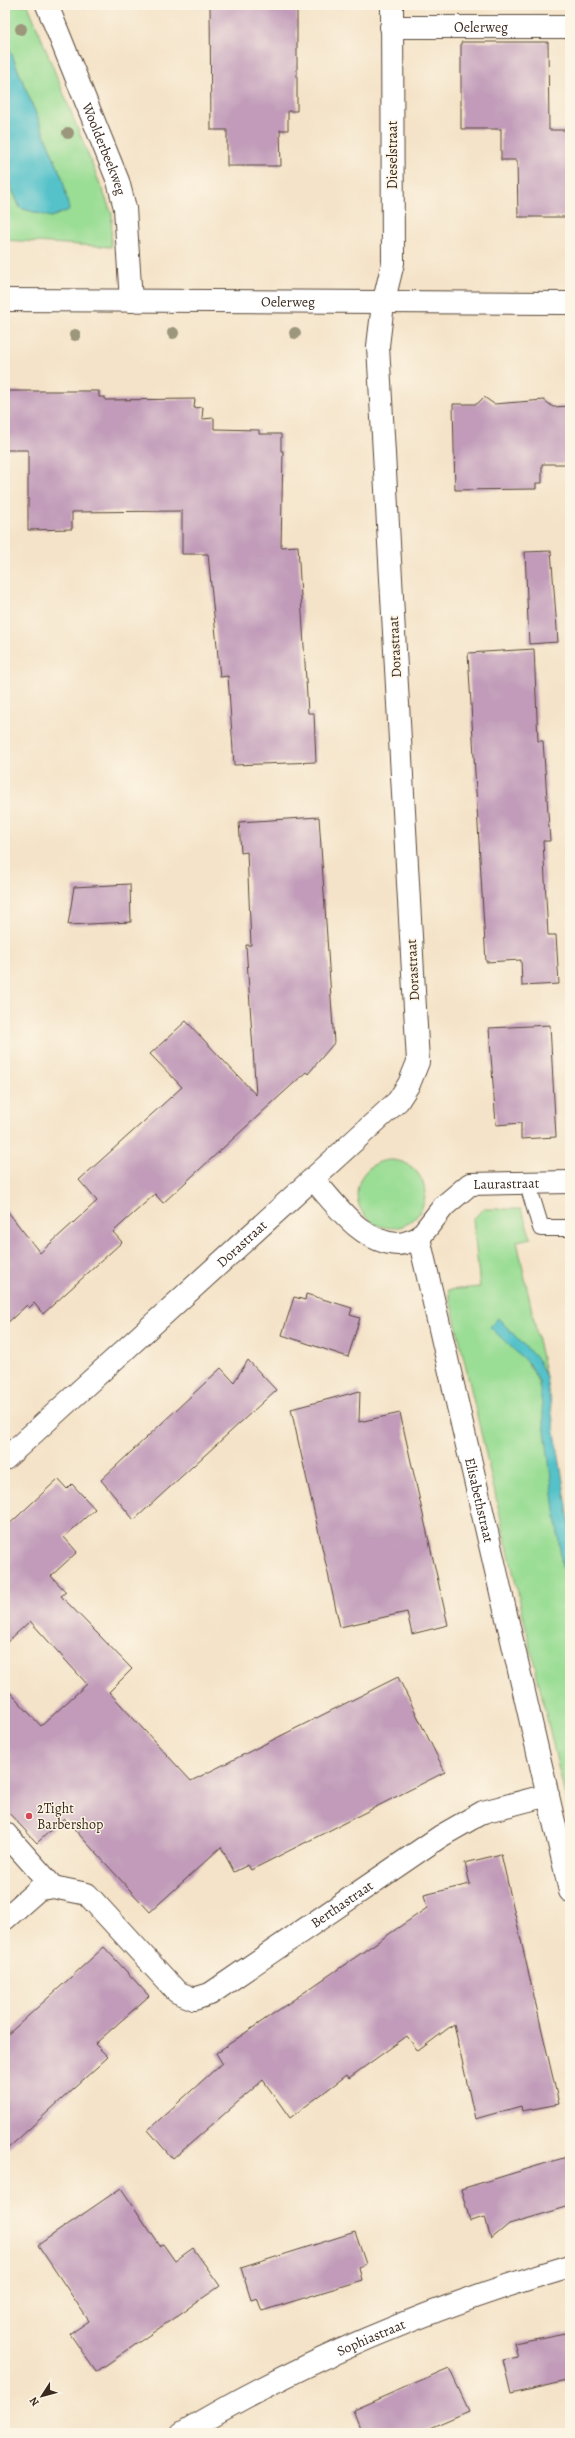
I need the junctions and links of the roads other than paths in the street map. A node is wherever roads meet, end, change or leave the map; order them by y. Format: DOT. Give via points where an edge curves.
graph roads {
  1 [pos="47,5"];
  2 [pos="392,5"];
  3 [pos="392,27"];
  4 [pos="570,27"];
  5 [pos="5,300"];
  6 [pos="131,301"];
  7 [pos="570,303"];
  8 [pos="383,304"];
  9 [pos="313,1179"];
  10 [pos="527,1182"];
  11 [pos="570,1182"];
  12 [pos="570,1228"];
  13 [pos="419,1238"];
  14 [pos="5,1459"];
  15 [pos="548,1795"];
  16 [pos="5,1833"];
  17 [pos="53,1887"];
  18 [pos="570,1891"];
  19 [pos="5,1919"];
  20 [pos="570,2266"];
  21 [pos="182,2433"];
  1 -- 6 [label="street, Woolderbeekweg" via="118,181 125,208"];
  2 -- 3 [label="street, Dieselstraat"];
  3 -- 4 [label="street, Oelerweg"];
  3 -- 8 [label="street, Dieselstraat" via="393,263"];
  5 -- 6 [label="street, Oelerweg"];
  6 -- 8 [label="street, Oelerweg"];
  7 -- 8 [label="street, Oelerweg"];
  8 -- 9 [label="street, Dorastraat" via="378,346 418,1062 409,1084 398,1101"];
  9 -- 13 [label="street" via="354,1224 378,1240 399,1244"];
  9 -- 14 [label="street, Dorastraat"];
  10 -- 11 [label="street, Laurastraat"];
  10 -- 12 [label="lane" via="541,1228"];
  10 -- 13 [label="street, Laurastraat" via="470,1184 444,1206"];
  13 -- 15 [label="street, Elisabethstraat"];
  15 -- 17 [label="street, Berthastraat" via="483,1812 441,1836 210,1994 194,1999 177,1992 87,1894"];
  15 -- 18 [label="street, Elisabethstraat"];
  16 -- 17 [label="street"];
  17 -- 19 [label="street" via="39,1890"];
  20 -- 21 [label="street, Sophiastraat" via="471,2298 345,2348 280,2378"];
}
